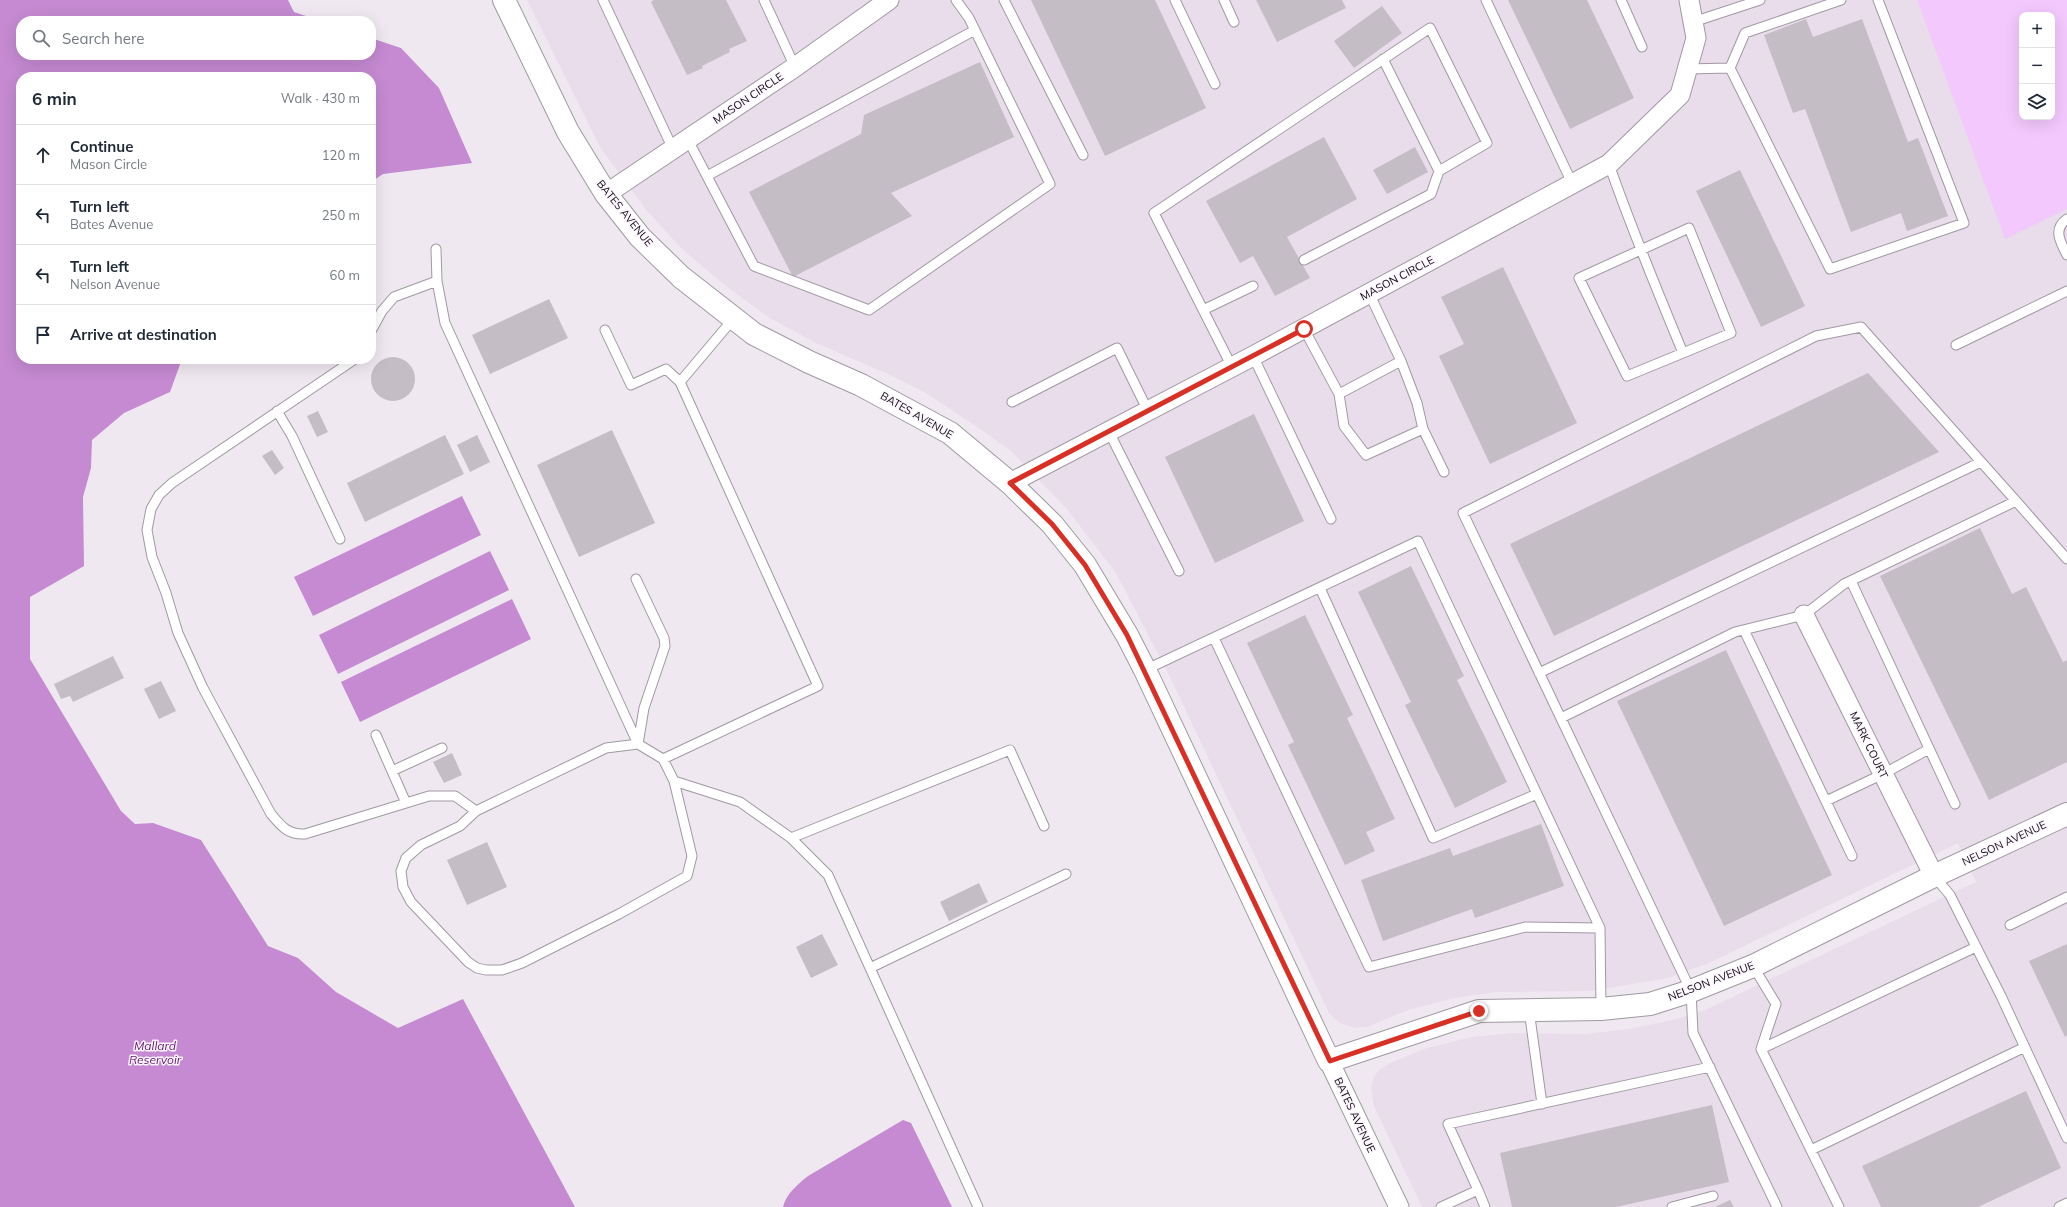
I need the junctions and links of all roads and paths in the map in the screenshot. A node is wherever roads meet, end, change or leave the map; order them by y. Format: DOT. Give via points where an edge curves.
graph roads {
  1 [pos="504,0"];
  2 [pos="603,0"];
  3 [pos="764,0"];
  4 [pos="889,0"];
  5 [pos="956,0"];
  6 [pos="1004,0"];
  7 [pos="1175,0"];
  8 [pos="1224,0"];
  9 [pos="1486,0"];
  10 [pos="1621,0"];
  11 [pos="1689,0"];
  12 [pos="1760,0"];
  13 [pos="1841,0"];
  14 [pos="1878,0"];
  15 [pos="1747,2"];
  16 [pos="1234,22"];
  17 [pos="1693,22"];
  18 [pos="975,30"];
  19 [pos="1642,47"];
  20 [pos="1383,59"];
  21 [pos="795,67"];
  22 [pos="1730,68"];
  23 [pos="1687,69"];
  24 [pos="1216,84"];
  25 [pos="681,144"];
  26 [pos="1083,155"];
  27 [pos="1609,164"];
  28 [pos="1439,171"];
  29 [pos="707,176"];
  30 [pos="1572,183"];
  31 [pos="606,194"];
  32 [pos="2067,219"];
  33 [pos="436,249"];
  34 [pos="1640,250"];
  35 [pos="2067,256"];
  36 [pos="1304,260"];
  37 [pos="437,281"];
  38 [pos="1253,286"];
  39 [pos="2067,291"];
  40 [pos="1369,294"];
  41 [pos="1203,310"];
  42 [pos="734,318"];
  43 [pos="376,322"];
  44 [pos="1304,329"];
  45 [pos="605,330"];
  46 [pos="1956,345"];
  47 [pos="1683,353"];
  48 [pos="1253,356"];
  49 [pos="1401,361"];
  50 [pos="348,364"];
  51 [pos="1232,367"];
  52 [pos="680,382"];
  53 [pos="1339,394"];
  54 [pos="1012,402"];
  55 [pos="277,411"];
  56 [pos="1148,411"];
  57 [pos="1423,429"];
  58 [pos="1109,432"];
  59 [pos="1981,462"];
  60 [pos="1444,472"];
  61 [pos="1010,483"];
  62 [pos="2016,502"];
  63 [pos="1331,519"];
  64 [pos="340,539"];
  65 [pos="2067,559"];
  66 [pos="1180,571"];
  67 [pos="636,579"];
  68 [pos="1851,581"];
  69 [pos="1320,588"];
  70 [pos="1804,614"];
  71 [pos="1744,630"];
  72 [pos="1214,638"];
  73 [pos="1145,670"];
  74 [pos="1539,673"];
  75 [pos="1561,718"];
  76 [pos="376,735"];
  77 [pos="638,744"];
  78 [pos="442,748"];
  79 [pos="1929,749"];
  80 [pos="663,759"];
  81 [pos="392,771"];
  82 [pos="1883,774"];
  83 [pos="674,781"];
  84 [pos="1537,794"];
  85 [pos="1826,801"];
  86 [pos="406,803"];
  87 [pos="1955,804"];
  88 [pos="476,811"];
  89 [pos="2067,814"];
  90 [pos="1044,826"];
  91 [pos="791,838"];
  92 [pos="1852,856"];
  93 [pos="1066,874"];
  94 [pos="1934,876"];
  95 [pos="2067,897"];
  96 [pos="2010,925"];
  97 [pos="1600,928"];
  98 [pos="1976,947"];
  99 [pos="1754,966"];
  100 [pos="870,968"];
  101 [pos="1691,991"];
  102 [pos="1601,1009"];
  103 [pos="1529,1010"];
  104 [pos="2025,1047"];
  105 [pos="1761,1049"];
  106 [pos="1330,1061"];
  107 [pos="1710,1067"];
  108 [pos="1542,1104"];
  109 [pos="2067,1138"];
  110 [pos="1811,1150"];
  111 [pos="1478,1190"];
  112 [pos="1713,1196"];
  113 [pos="2067,1203"];
  114 [pos="978,1207"];
  115 [pos="1399,1207"];
  116 [pos="1441,1207"];
  117 [pos="1485,1207"];
  118 [pos="1672,1207"];
  119 [pos="1777,1207"];
  120 [pos="1839,1207"];
  121 [pos="2059,1207"];
  1 -- 31 [label="street, BATES AVENUE" via="568,132"];
  2 -- 25 [label="lane"];
  3 -- 21 [label="lane"];
  4 -- 21 [label="street, MASON CIRCLE"];
  5 -- 18 [label="lane"];
  6 -- 26 [label="lane"];
  7 -- 24 [label="lane"];
  8 -- 16 [label="lane"];
  9 -- 30 [label="lane"];
  10 -- 19 [label="lane"];
  11 -- 17 [label="street, MASON CIRCLE"];
  12 -- 15 [label="lane"];
  13 -- 22 [label="lane" via="1745,33"];
  14 -- 22 [label="lane" via="1964,223 1830,269"];
  15 -- 17 [label="lane"];
  17 -- 23 [label="street, MASON CIRCLE" via="1696,38"];
  18 -- 29 [label="lane"];
  18 -- 29 [label="lane" via="1050,184 869,310 754,266"];
  20 -- 28 [label="lane"];
  20 -- 28 [label="lane" via="1430,28 1487,143"];
  20 -- 41 [label="lane" via="1154,212"];
  21 -- 25 [label="street, MASON CIRCLE"];
  22 -- 23 [label="lane"];
  23 -- 27 [label="street, MASON CIRCLE" via="1680,95"];
  25 -- 29 [label="lane"];
  25 -- 31 [label="street, MASON CIRCLE"];
  27 -- 30 [label="street, MASON CIRCLE"];
  27 -- 34 [label="lane"];
  28 -- 36 [label="lane" via="1431,194"];
  30 -- 40 [label="street, MASON CIRCLE"];
  31 -- 42 [label="street, BATES AVENUE" via="640,237 681,277"];
  32 -- 35 [label="lane" via="2058,230"];
  33 -- 37 [label="lane"];
  34 -- 47 [label="lane"];
  34 -- 47 [label="lane" via="1688,228 1731,333"];
  34 -- 47 [label="lane" via="1579,278 1627,376"];
  37 -- 43 [label="lane" via="394,298"];
  37 -- 77 [label="lane" via="445,323"];
  38 -- 41 [label="lane"];
  39 -- 46 [label="lane"];
  40 -- 44 [label="street, MASON CIRCLE"];
  40 -- 49 [label="lane"];
  41 -- 51 [label="lane"];
  42 -- 52 [label="lane"];
  42 -- 61 [label="street, BATES AVENUE" via="754,334 861,385 950,433"];
  44 -- 48 [label="street, MASON CIRCLE"];
  44 -- 53 [label="lane"];
  45 -- 52 [label="lane" via="631,385 666,369"];
  48 -- 51 [label="street, MASON CIRCLE"];
  48 -- 63 [label="lane"];
  49 -- 53 [label="lane"];
  49 -- 57 [label="lane" via="1417,403"];
  50 -- 55 [label="lane"];
  51 -- 56 [label="street, MASON CIRCLE"];
  52 -- 80 [label="lane" via="818,686"];
  53 -- 57 [label="lane" via="1344,426 1366,455"];
  54 -- 56 [label="lane" via="1117,348"];
  55 -- 64 [label="lane" via="292,436"];
  55 -- 86 [label="lane" via="172,483 159,495 151,509 147,530 152,557 178,633 203,688 271,814 286,831 306,834"];
  56 -- 58 [label="street, MASON CIRCLE"];
  57 -- 60 [label="lane"];
  58 -- 61 [label="street, MASON CIRCLE"];
  58 -- 66 [label="lane"];
  59 -- 62 [label="lane"];
  59 -- 74 [label="lane"];
  59 -- 74 [label="lane" via="1861,327 1816,336 1463,513"];
  61 -- 73 [label="street, BATES AVENUE" via="1052,524 1085,565"];
  62 -- 65 [label="lane"];
  62 -- 68 [label="lane"];
  67 -- 77 [label="lane" via="666,646 644,708"];
  68 -- 70 [label="lane"];
  68 -- 79 [label="lane"];
  69 -- 72 [label="lane"];
  69 -- 84 [label="lane" via="1433,838"];
  69 -- 84 [label="lane" via="1418,541"];
  70 -- 71 [label="lane"];
  70 -- 82 [label="street, MARK COURT"];
  71 -- 75 [label="lane" via="1735,632"];
  71 -- 85 [label="lane"];
  72 -- 73 [label="lane"];
  72 -- 97 [label="lane" via="1369,967 1526,927"];
  73 -- 106 [label="street, BATES AVENUE"];
  74 -- 75 [label="lane"];
  75 -- 101 [label="lane"];
  76 -- 81 [label="lane"];
  77 -- 80 [label="lane"];
  77 -- 88 [label="lane" via="606,748"];
  78 -- 81 [label="lane"];
  79 -- 82 [label="lane"];
  79 -- 87 [label="lane"];
  80 -- 83 [label="lane"];
  81 -- 86 [label="lane"];
  82 -- 85 [label="lane"];
  82 -- 94 [label="street, MARK COURT"];
  83 -- 88 [label="lane" via="692,856 686,876 619,914 522,963 502,970 477,968 468,962 411,902 403,887 401,871 406,858 421,845 460,826"];
  83 -- 91 [label="lane" via="740,802"];
  84 -- 97 [label="lane"];
  85 -- 92 [label="lane"];
  86 -- 88 [label="lane" via="429,796 455,796"];
  89 -- 94 [label="street, NELSON AVENUE"];
  90 -- 91 [label="lane" via="1010,750"];
  91 -- 100 [label="lane" via="828,875"];
  93 -- 100 [label="lane"];
  94 -- 98 [label="lane" via="1950,895"];
  94 -- 99 [label="street, NELSON AVENUE"];
  95 -- 96 [label="lane"];
  97 -- 102 [label="lane"];
  98 -- 104 [label="lane"];
  98 -- 105 [label="lane"];
  99 -- 101 [label="street, NELSON AVENUE"];
  99 -- 105 [label="lane" via="1776,1004"];
  100 -- 114 [label="lane"];
  101 -- 102 [label="street, NELSON AVENUE" via="1650,1004"];
  101 -- 107 [label="lane" via="1693,1033"];
  102 -- 103 [label="street, NELSON AVENUE"];
  103 -- 106 [label="street, NELSON AVENUE" via="1479,1011"];
  103 -- 108 [label="lane"];
  104 -- 109 [label="lane"];
  104 -- 110 [label="lane"];
  105 -- 110 [label="lane"];
  106 -- 115 [label="street, BATES AVENUE"];
  107 -- 108 [label="lane"];
  107 -- 119 [label="lane"];
  108 -- 111 [label="lane" via="1448,1124"];
  110 -- 120 [label="lane"];
  111 -- 116 [label="lane"];
  111 -- 117 [label="lane"];
  112 -- 118 [label="lane"];
  113 -- 121 [label="lane"];
}
